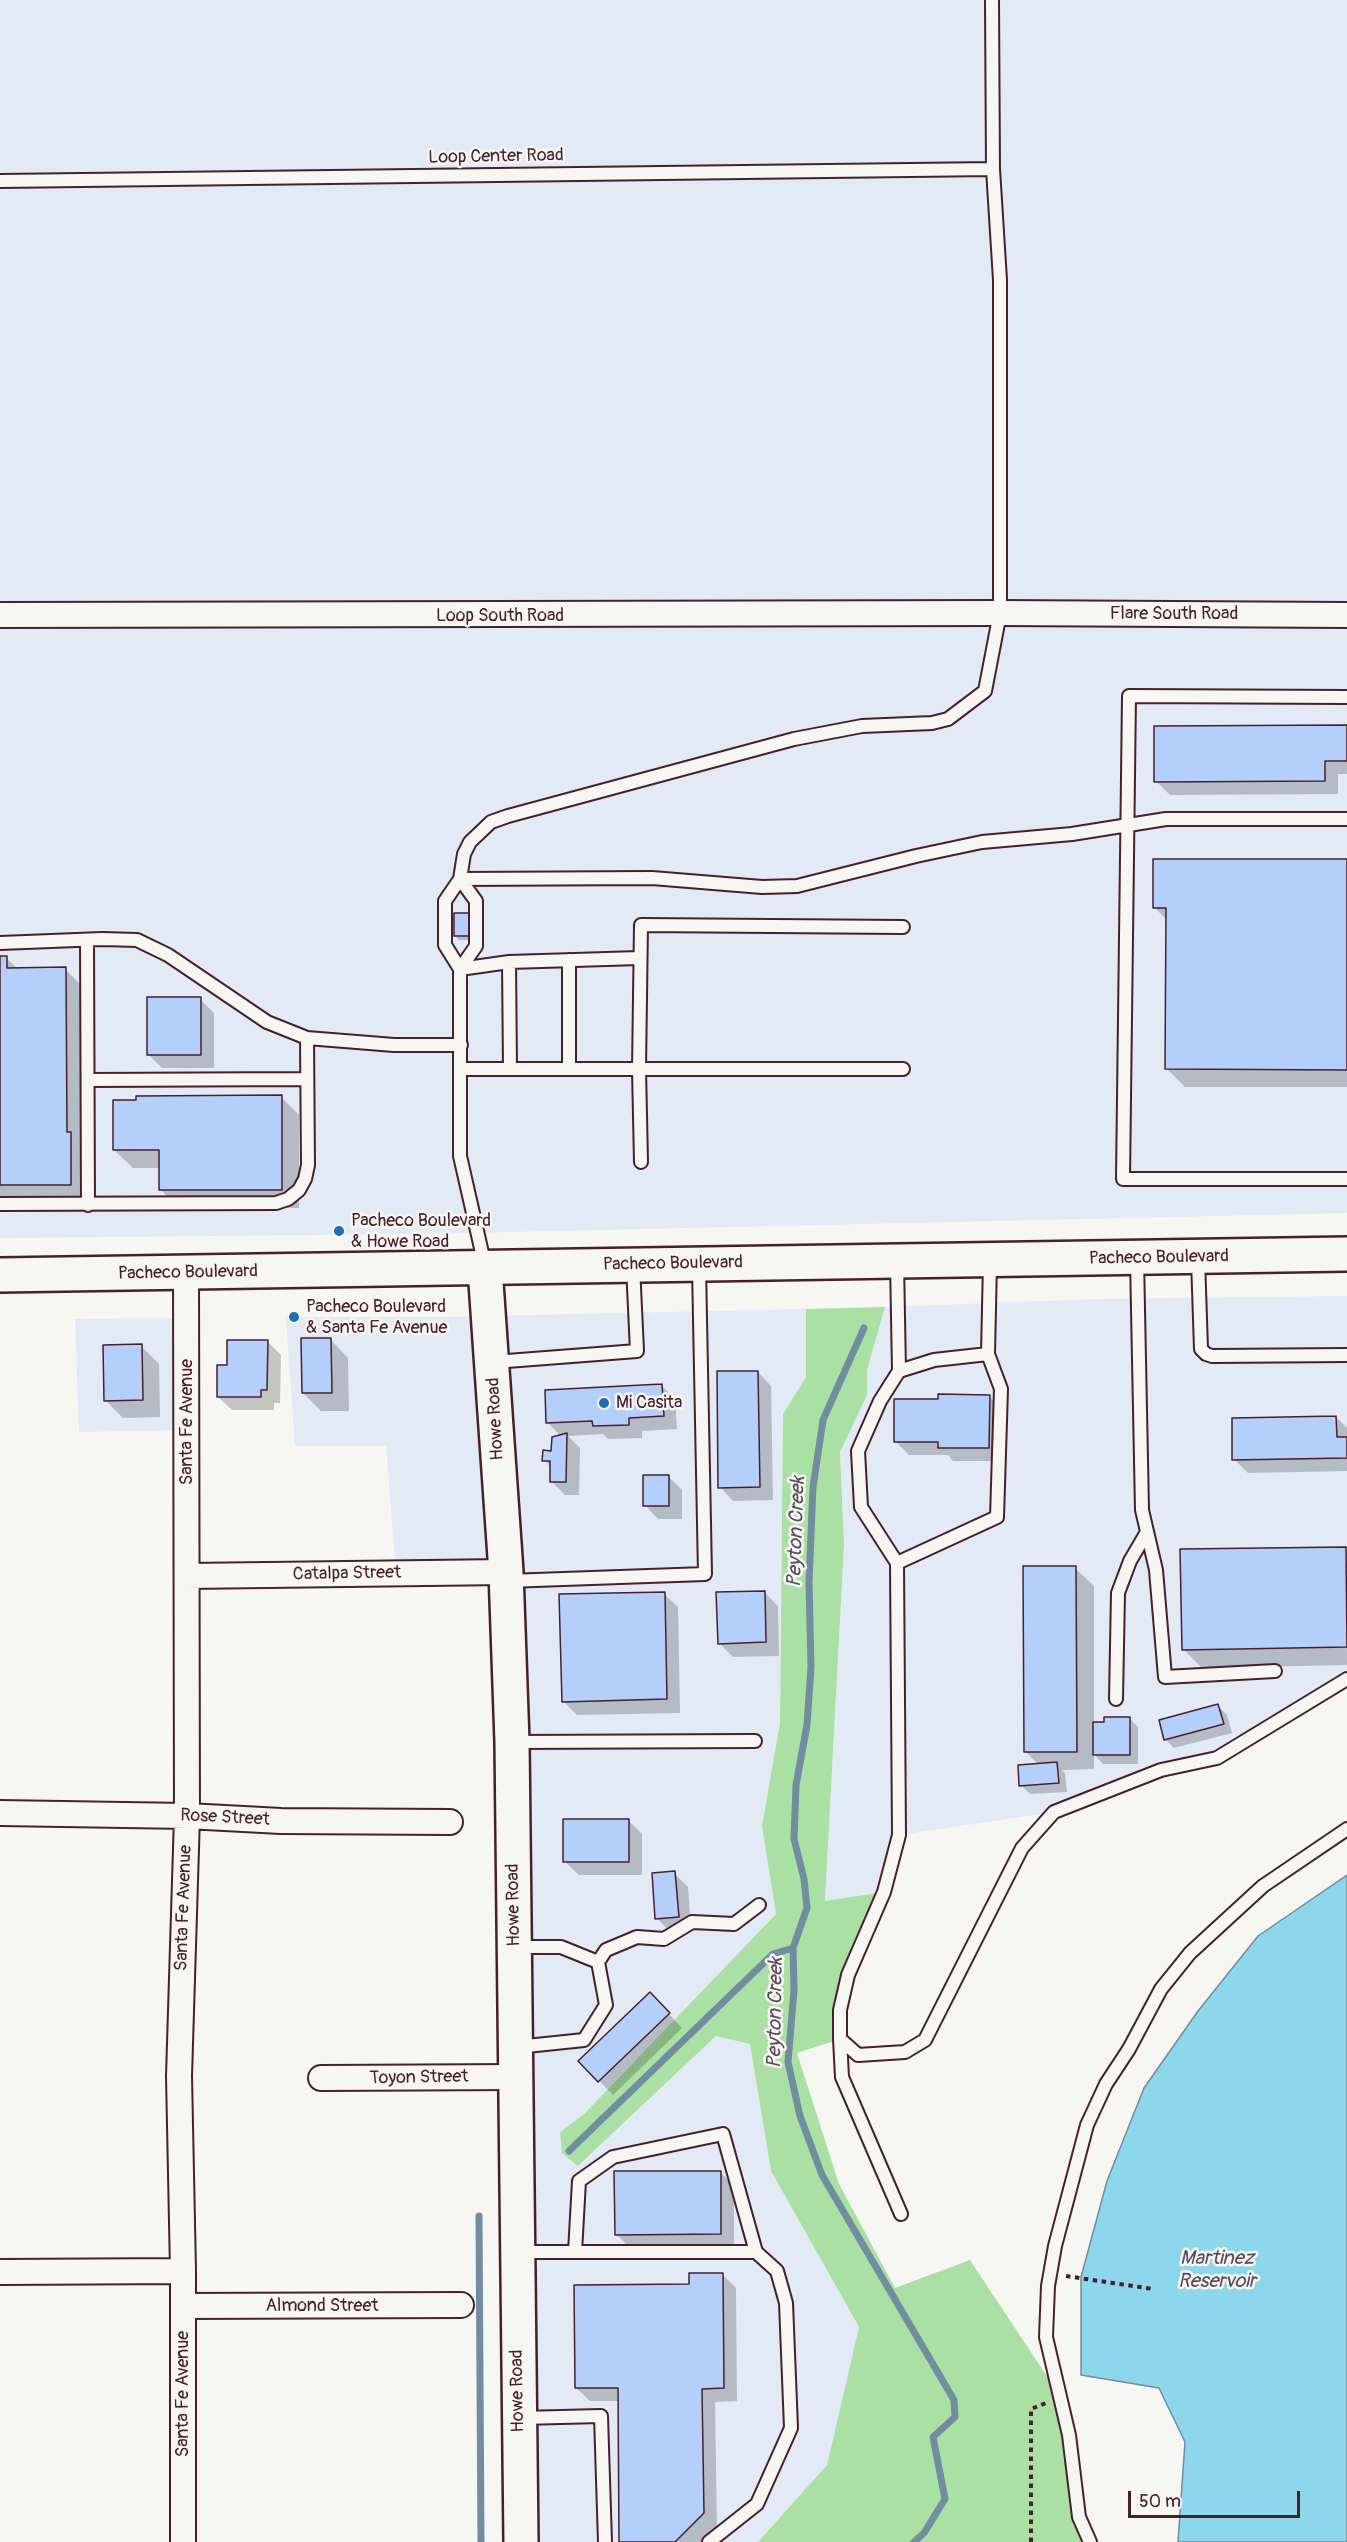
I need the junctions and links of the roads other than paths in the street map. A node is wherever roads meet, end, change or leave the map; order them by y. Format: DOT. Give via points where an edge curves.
graph roads {
  1 [pos="992,0"];
  2 [pos="993,169"];
  3 [pos="0,181"];
  4 [pos="1000,614"];
  5 [pos="0,615"];
  6 [pos="1347,615"];
  7 [pos="1347,698"];
  8 [pos="1347,819"];
  9 [pos="1127,825"];
  10 [pos="460,879"];
  11 [pos="903,927"];
  12 [pos="87,940"];
  13 [pos="0,943"];
  14 [pos="639,958"];
  15 [pos="569,960"];
  16 [pos="509,962"];
  17 [pos="460,969"];
  18 [pos="307,1038"];
  19 [pos="460,1045"];
  20 [pos="460,1069"];
  21 [pos="510,1069"];
  22 [pos="569,1069"];
  23 [pos="639,1069"];
  24 [pos="903,1069"];
  25 [pos="307,1079"];
  26 [pos="88,1080"];
  27 [pos="641,1162"];
  28 [pos="1347,1179"];
  29 [pos="0,1204"];
  30 [pos="88,1205"];
  31 [pos="1347,1254"];
  32 [pos="1198,1257"];
  33 [pos="1137,1258"];
  34 [pos="990,1260"];
  35 [pos="897,1262"];
  36 [pos="699,1264"];
  37 [pos="633,1265"];
  38 [pos="485,1268"];
  39 [pos="186,1274"];
  40 [pos="0,1275"];
  41 [pos="988,1354"];
  42 [pos="1347,1355"];
  43 [pos="493,1362"];
  44 [pos="899,1371"];
  45 [pos="1148,1532"];
  46 [pos="897,1563"];
  47 [pos="187,1576"];
  48 [pos="506,1577"];
  49 [pos="1275,1671"];
  50 [pos="1347,1679"];
  51 [pos="1116,1699"];
  52 [pos="755,1741"];
  53 [pos="512,1742"];
  54 [pos="0,1813"];
  55 [pos="187,1816"];
  56 [pos="450,1822"];
  57 [pos="1347,1829"];
  58 [pos="759,1905"];
  59 [pos="515,1947"];
  60 [pos="598,1962"];
  61 [pos="840,2039"];
  62 [pos="516,2062"];
  63 [pos="321,2079"];
  64 [pos="901,2214"];
  65 [pos="517,2252"];
  66 [pos="575,2252"];
  67 [pos="756,2252"];
  68 [pos="183,2271"];
  69 [pos="0,2272"];
  70 [pos="183,2306"];
  71 [pos="461,2306"];
  72 [pos="519,2418"];
  73 [pos="183,2542"];
  74 [pos="521,2542"];
  75 [pos="605,2542"];
  76 [pos="709,2542"];
  77 [pos="1090,2542"];
  1 -- 2 [label="lane"];
  2 -- 3 [label="lane, Loop Center Road"];
  2 -- 4 [label="lane" via="1000,280"];
  4 -- 5 [label="street, Loop South Road"];
  4 -- 6 [label="street, Flare South Road"];
  4 -- 10 [label="lane" via="985,691 948,719 862,726 794,739 508,816 491,822 470,842"];
  7 -- 9 [label="lane" via="1129,696"];
  8 -- 9 [label="lane" via="1166,819"];
  9 -- 10 [label="lane" via="982,842 797,886 652,878"];
  9 -- 28 [label="lane" via="1123,1179"];
  10 -- 17 [label="lane" via="445,901 445,945"];
  10 -- 17 [label="lane" via="476,901 476,946"];
  11 -- 14 [label="lane" via="641,925"];
  12 -- 13 [label="lane"];
  12 -- 18 [label="lane" via="121,938 151,945 267,1022"];
  12 -- 26 [label="lane"];
  14 -- 15 [label="lane"];
  14 -- 23 [label="lane"];
  15 -- 16 [label="lane"];
  15 -- 22 [label="lane"];
  16 -- 17 [label="lane"];
  16 -- 21 [label="lane"];
  17 -- 19 [label="lane"];
  18 -- 19 [label="lane" via="394,1045"];
  18 -- 25 [label="lane"];
  19 -- 20 [label="lane"];
  20 -- 21 [label="lane"];
  20 -- 38 [label="lane" via="460,1156"];
  21 -- 22 [label="lane"];
  22 -- 23 [label="lane"];
  23 -- 24 [label="lane"];
  23 -- 27 [label="lane"];
  25 -- 26 [label="lane"];
  25 -- 30 [label="lane" via="308,1165 299,1190 288,1199 276,1203"];
  26 -- 30 [label="lane"];
  29 -- 30 [label="lane"];
  31 -- 32 [label="main road, Pacheco Boulevard"];
  32 -- 33 [label="main road, Pacheco Boulevard"];
  32 -- 42 [label="lane" via="1201,1349 1206,1354"];
  33 -- 34 [label="main road, Pacheco Boulevard"];
  33 -- 45 [label="lane" via="1142,1509"];
  34 -- 35 [label="main road, Pacheco Boulevard"];
  34 -- 41 [label="lane"];
  35 -- 36 [label="main road, Pacheco Boulevard"];
  35 -- 44 [label="lane"];
  36 -- 37 [label="main road, Pacheco Boulevard"];
  36 -- 48 [label="lane" via="705,1574"];
  37 -- 38 [label="main road, Pacheco Boulevard"];
  37 -- 43 [label="lane" via="637,1351"];
  38 -- 39 [label="main road, Pacheco Boulevard"];
  38 -- 43 [label="main road, Howe Road"];
  39 -- 40 [label="main road, Pacheco Boulevard"];
  39 -- 47 [label="street, Santa Fe Avenue"];
  41 -- 44 [label="lane" via="934,1360"];
  41 -- 46 [label="lane" via="1000,1389 998,1517"];
  43 -- 48 [label="main road, Howe Road"];
  44 -- 46 [label="lane" via="880,1401 858,1451 861,1507"];
  45 -- 49 [label="lane" via="1156,1570 1165,1677"];
  45 -- 51 [label="lane" via="1118,1593"];
  46 -- 61 [label="lane" via="899,1835 884,1892 848,1975 840,2010"];
  47 -- 48 [label="street, Catalpa Street"];
  47 -- 55 [label="street, Santa Fe Avenue"];
  48 -- 53 [label="main road, Howe Road"];
  50 -- 61 [label="lane" via="1217,1758 1161,1770 1054,1812 1022,1848 925,2040 905,2052 858,2055"];
  52 -- 53 [label="lane"];
  53 -- 59 [label="main road, Howe Road"];
  54 -- 55 [label="street, Rose Street"];
  55 -- 56 [label="street, Rose Street"];
  55 -- 68 [label="street, Santa Fe Avenue" via="178,2076"];
  57 -- 77 [label="lane" via="1263,1886 1190,1953 1161,1989 1087,2125 1050,2274 1046,2337 1070,2435 1079,2517"];
  58 -- 60 [label="lane" via="734,1924 692,1922 664,1939 637,1938 606,1950"];
  59 -- 60 [label="lane" via="561,1947"];
  59 -- 62 [label="main road, Howe Road"];
  60 -- 62 [label="lane" via="606,2005 584,2040"];
  61 -- 64 [label="lane" via="842,2077"];
  62 -- 63 [label="street, Toyon Street"];
  62 -- 65 [label="main road, Howe Road"];
  65 -- 66 [label="lane"];
  65 -- 72 [label="main road, Howe Road"];
  66 -- 67 [label="lane"];
  66 -- 67 [label="lane" via="579,2181 613,2157 723,2134"];
  67 -- 76 [label="lane" via="777,2271 786,2303 791,2428 757,2504"];
  68 -- 69 [label="street"];
  68 -- 70 [label="street, Santa Fe Avenue"];
  70 -- 71 [label="street, Almond Street"];
  70 -- 73 [label="street, Santa Fe Avenue"];
  72 -- 74 [label="main road, Howe Road"];
  72 -- 75 [label="lane" via="601,2416"];
}
